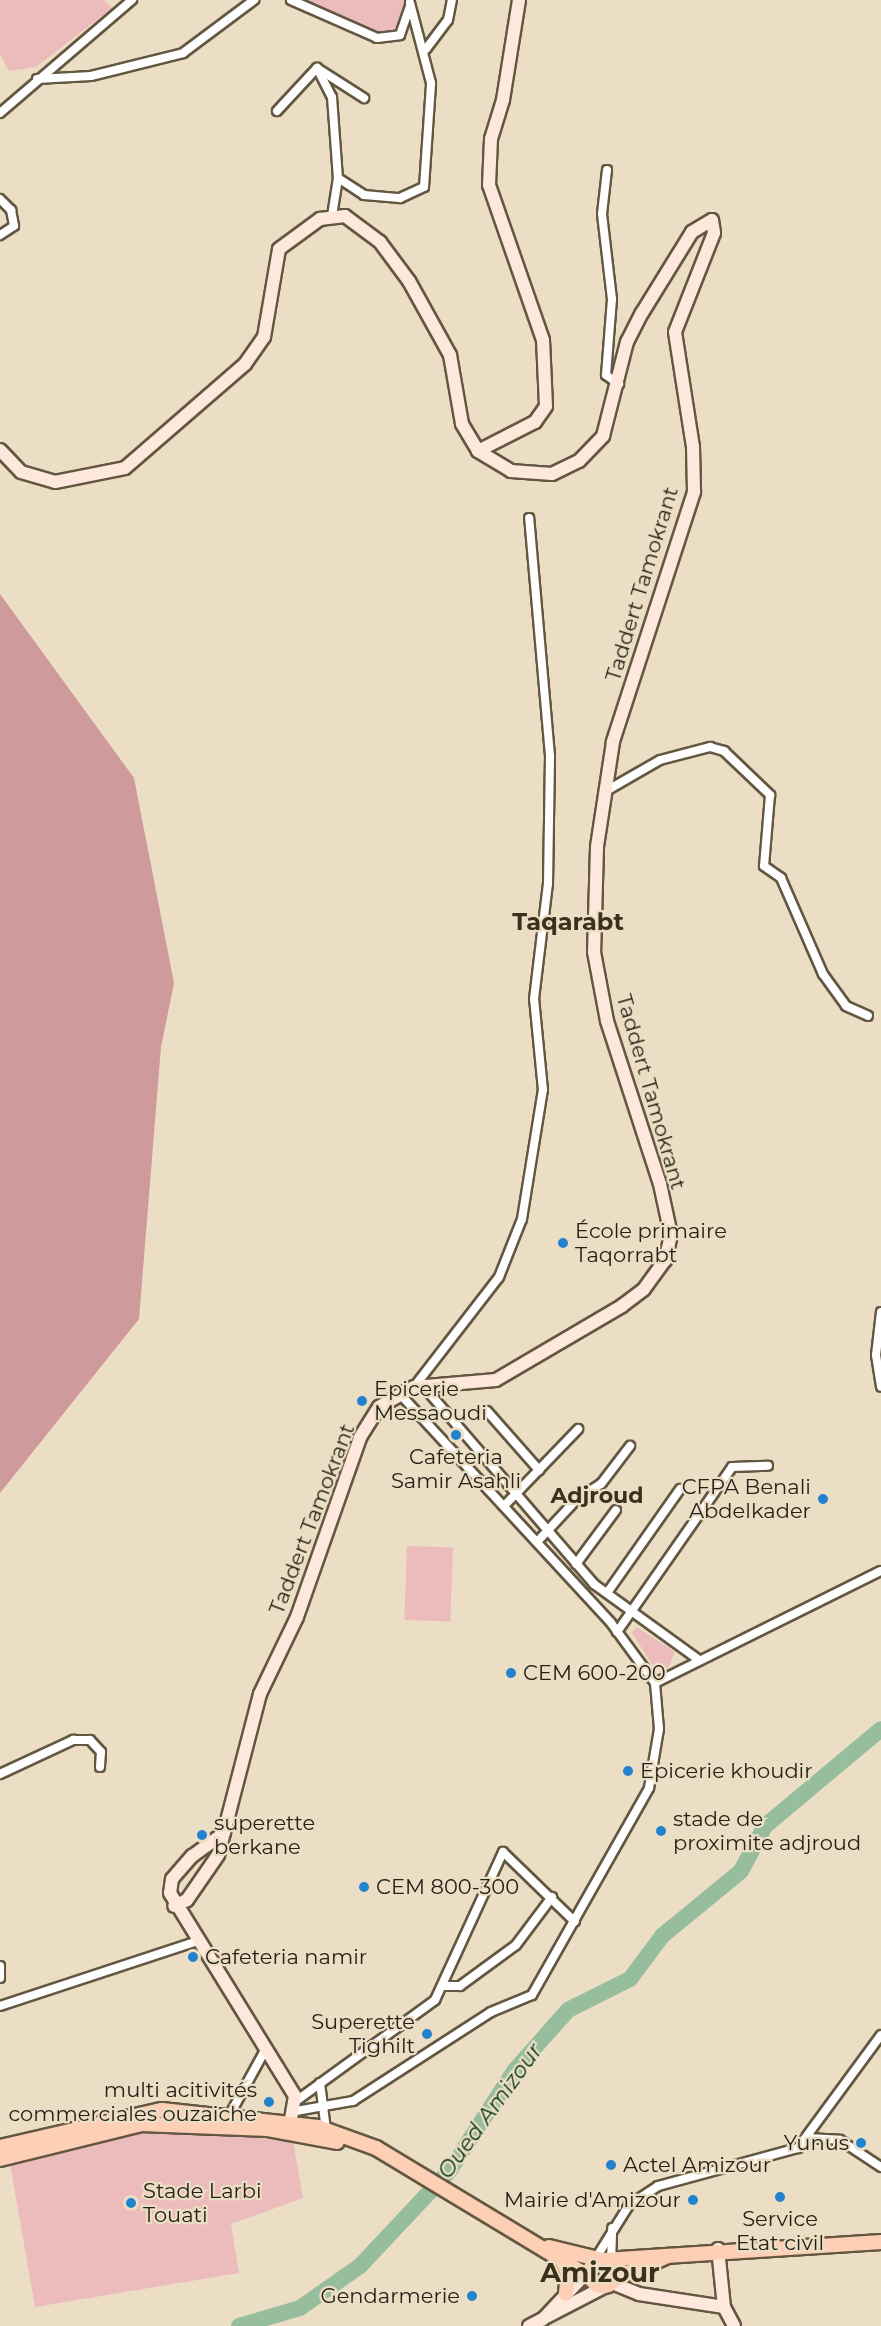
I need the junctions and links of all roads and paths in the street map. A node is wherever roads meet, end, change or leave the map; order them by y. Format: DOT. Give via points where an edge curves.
graph roads {
  1 [pos="132,0"];
  2 [pos="254,0"];
  3 [pos="291,0"];
  4 [pos="452,0"];
  5 [pos="519,0"];
  6 [pos="410,2"];
  7 [pos="426,49"];
  8 [pos="317,68"];
  9 [pos="37,79"];
  10 [pos="364,98"];
  11 [pos="277,111"];
  12 [pos="0,113"];
  13 [pos="607,170"];
  14 [pos="338,178"];
  15 [pos="0,199"];
  16 [pos="332,216"];
  17 [pos="0,235"];
  18 [pos="619,384"];
  19 [pos="0,450"];
  20 [pos="478,451"];
  21 [pos="529,518"];
  22 [pos="606,791"];
  23 [pos="868,1016"];
  24 [pos="881,1312"];
  25 [pos="881,1386"];
  26 [pos="419,1387"];
  27 [pos="399,1393"];
  28 [pos="487,1411"];
  29 [pos="578,1429"];
  30 [pos="630,1446"];
  31 [pos="768,1466"];
  32 [pos="539,1470"];
  33 [pos="680,1489"];
  34 [pos="515,1493"];
  35 [pos="504,1506"];
  36 [pos="616,1510"];
  37 [pos="548,1531"];
  38 [pos="537,1542"];
  39 [pos="576,1564"];
  40 [pos="881,1571"];
  41 [pos="607,1593"];
  42 [pos="634,1612"];
  43 [pos="618,1632"];
  44 [pos="699,1660"];
  45 [pos="655,1683"];
  46 [pos="100,1767"];
  47 [pos="0,1774"];
  48 [pos="224,1833"];
  49 [pos="552,1896"];
  50 [pos="174,1906"];
  51 [pos="575,1923"];
  52 [pos="198,1941"];
  53 [pos="0,1966"];
  54 [pos="0,1978"];
  55 [pos="444,1986"];
  56 [pos="0,2006"];
  57 [pos="881,2035"];
  58 [pos="264,2052"];
  59 [pos="320,2083"];
  60 [pos="326,2108"];
  61 [pos="229,2116"];
  62 [pos="293,2116"];
  63 [pos="326,2130"];
  64 [pos="807,2138"];
  65 [pos="8,2148"];
  66 [pos="0,2159"];
  67 [pos="399,2165"];
  68 [pos="881,2167"];
  69 [pos="612,2228"];
  70 [pos="881,2242"];
  71 [pos="541,2246"];
  72 [pos="718,2249"];
  73 [pos="685,2251"];
  74 [pos="560,2256"];
  75 [pos="598,2265"];
  76 [pos="611,2282"];
  77 [pos="566,2294"];
  78 [pos="724,2307"];
  79 [pos="542,2320"];
  80 [pos="529,2326"];
  81 [pos="734,2326"];
  1 -- 9 [label="street"];
  2 -- 9 [label="street" via="183,53 91,76"];
  3 -- 6 [label="street" via="377,38 400,35"];
  4 -- 7 [label="street" via="448,20"];
  5 -- 20 [label="main road" via="506,89 491,139 489,185 543,340 546,406 535,422"];
  6 -- 7 [label="street"];
  7 -- 14 [label="street" via="432,83 424,187 400,198 364,195"];
  8 -- 10 [label="street"];
  8 -- 11 [label="street"];
  8 -- 14 [label="street" via="332,97"];
  9 -- 12 [label="street"];
  13 -- 18 [label="street" via="602,214 612,299 606,375"];
  14 -- 16 [label="street"];
  15 -- 17 [label="street" via="11,210 14,226"];
  16 -- 19 [label="main road" via="294,235 279,249 264,337 244,364 125,468 55,482 21,472"];
  16 -- 20 [label="main road, Taddert Tamokrant" via="345,216 380,242 409,281 450,355 462,424"];
  18 -- 20 [label="main road, Taddert Tamokrant" via="603,436 579,461 552,474 512,471"];
  18 -- 22 [label="main road, Taddert Tamokrant" via="627,342 642,313 693,232 712,220 714,233 675,332 693,447 694,492 613,742"];
  21 -- 26 [label="street" via="551,777 548,884 534,999 543,1090 522,1219 498,1277"];
  22 -- 23 [label="street" via="660,760 710,747 724,751 770,795 764,866 781,878 824,974 846,1006"];
  22 -- 26 [label="main road, Taddert Tamokrant" via="597,847 594,952 607,1021 660,1184 671,1235 665,1260 643,1290 622,1306 496,1380"];
  24 -- 25 [label="street" via="876,1355"];
  26 -- 27 [label="main road, Taddert Tamokrant"];
  26 -- 34 [label="street"];
  27 -- 35 [label="street"];
  27 -- 48 [label="main road, Taddert Tamokrant" via="379,1407 360,1438 297,1617 260,1694"];
  28 -- 32 [label="street"];
  29 -- 32 [label="street"];
  30 -- 37 [label="street" via="601,1484 576,1500"];
  31 -- 42 [label="street" via="732,1467"];
  32 -- 34 [label="street"];
  33 -- 41 [label="street"];
  34 -- 35 [label="street"];
  34 -- 37 [label="street"];
  35 -- 38 [label="street"];
  36 -- 39 [label="street"];
  37 -- 38 [label="street"];
  37 -- 39 [label="street"];
  38 -- 43 [label="street"];
  39 -- 41 [label="street"];
  40 -- 44 [label="street"];
  41 -- 42 [label="street"];
  42 -- 43 [label="street"];
  42 -- 44 [label="street"];
  43 -- 45 [label="street"];
  44 -- 45 [label="street"];
  45 -- 51 [label="street" via="659,1729 649,1788"];
  46 -- 47 [label="street" via="101,1752 90,1740 73,1740"];
  48 -- 50 [label="main road, Taddert Tamokrant" via="207,1874"];
  48 -- 50 [label="main road" via="172,1879"];
  49 -- 51 [label="street"];
  49 -- 55 [label="street" via="516,1945 460,1986"];
  49 -- 55 [label="street" via="503,1852"];
  50 -- 52 [label="main road"];
  51 -- 60 [label="street" via="532,1995 491,2012 353,2101"];
  52 -- 56 [label="street"];
  52 -- 58 [label="main road"];
  53 -- 54 [label="street"];
  55 -- 59 [label="street" via="435,2000"];
  57 -- 64 [label="street"];
  58 -- 61 [label="street"];
  58 -- 62 [label="main road"];
  59 -- 60 [label="street"];
  59 -- 62 [label="street"];
  60 -- 62 [label="street"];
  60 -- 63 [label="street"];
  61 -- 62 [label="main road"];
  61 -- 65 [label="main road" via="144,2111"];
  62 -- 63 [label="main road"];
  62 -- 65 [label="main road" via="141,2124"];
  62 -- 67 [label="main road"];
  63 -- 67 [label="main road" via="376,2148"];
  64 -- 68 [label="street" via="840,2140"];
  64 -- 69 [label="street" via="782,2155 658,2186 635,2200"];
  65 -- 66 [label="main road"];
  67 -- 71 [label="main road"];
  69 -- 75 [label="street"];
  69 -- 75 [label="street"];
  70 -- 72 [label="main road"];
  71 -- 74 [label="main road"];
  71 -- 75 [label="main road"];
  72 -- 73 [label="main road"];
  72 -- 78 [label="main road"];
  73 -- 75 [label="main road"];
  73 -- 76 [label="main road"];
  74 -- 75 [label="main road"];
  74 -- 77 [label="main road" via="568,2274"];
  75 -- 76 [label="main road"];
  75 -- 76 [label="main road"];
  75 -- 77 [label="main road"];
  76 -- 78 [label="main road" via="639,2294"];
  76 -- 79 [label="main road"];
  77 -- 79 [label="main road"];
  78 -- 81 [label="main road"];
  79 -- 80 [label="main road"];
}
